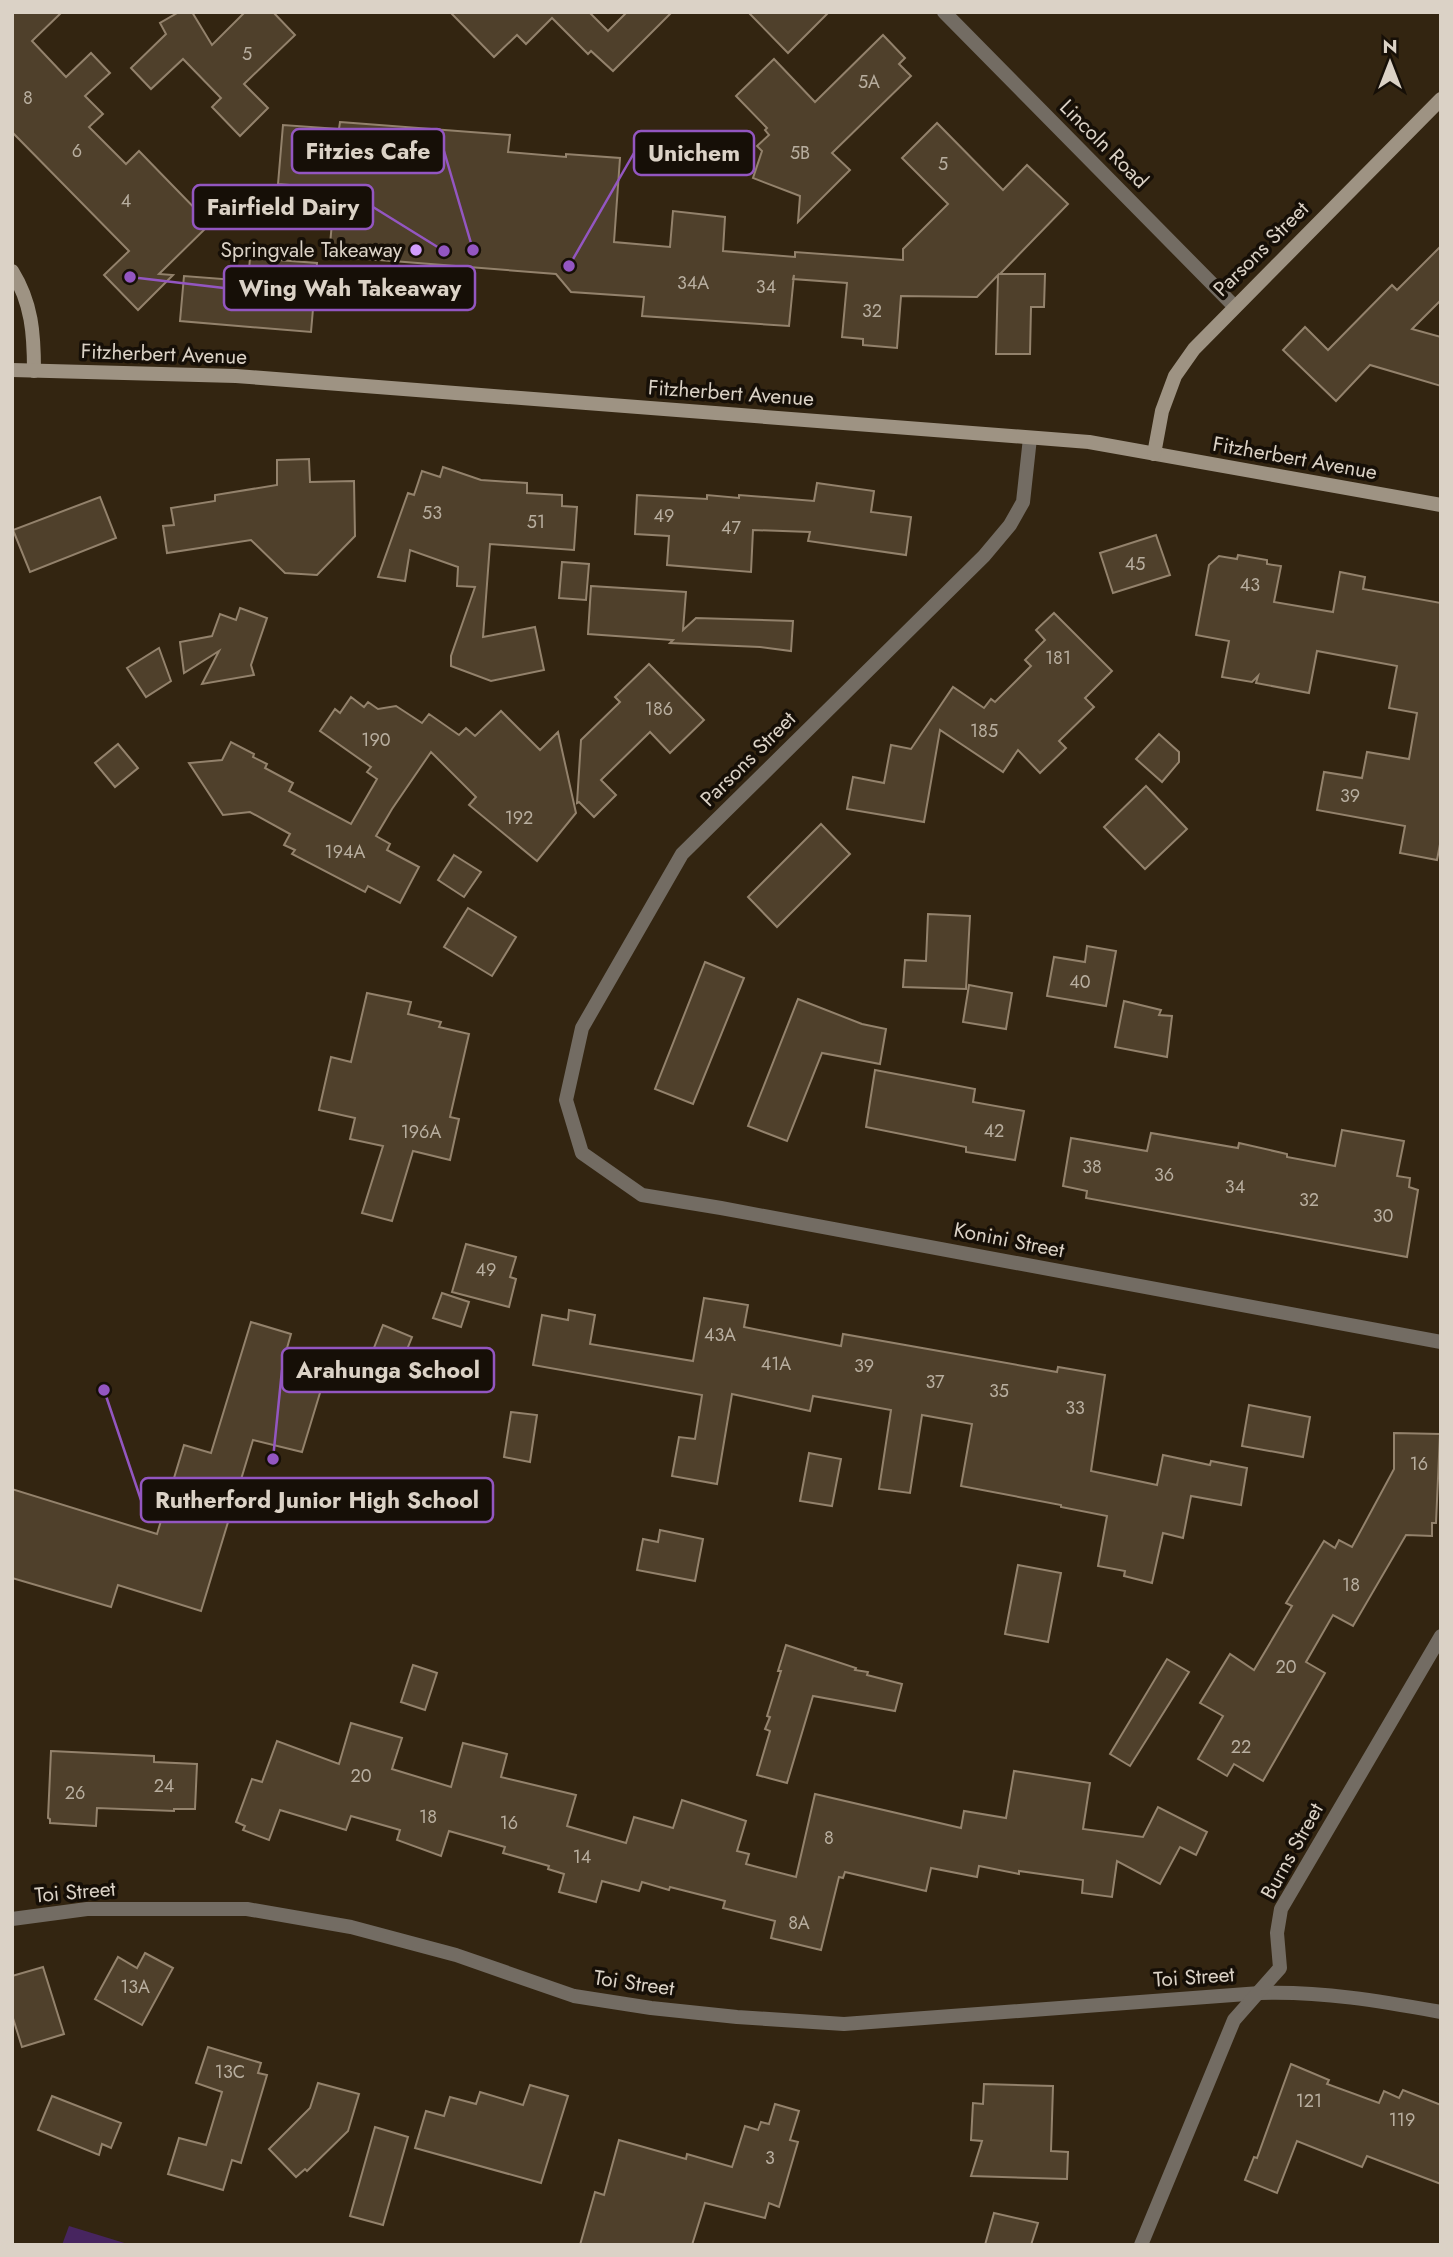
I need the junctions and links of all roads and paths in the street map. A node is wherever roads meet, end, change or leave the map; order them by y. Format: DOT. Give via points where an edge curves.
graph roads {
  1 [pos="943,12"];
  2 [pos="1441,99"];
  3 [pos="12,271"];
  4 [pos="1234,306"];
  5 [pos="12,370"];
  6 [pos="34,371"];
  7 [pos="1030,438"];
  8 [pos="1154,454"];
  9 [pos="1441,505"];
  10 [pos="582,1153"];
  11 [pos="1441,1342"];
  12 [pos="1441,1636"];
  13 [pos="12,1919"];
  14 [pos="1260,1993"];
  15 [pos="1441,2012"];
  16 [pos="1141,2245"];
  1 -- 4 [label="street, Lincoln Road"];
  2 -- 4 [label="main road, Parsons Street"];
  3 -- 6 [label="main road" via="34,329"];
  4 -- 8 [label="main road, Parsons Street" via="1175,376"];
  5 -- 6 [label="main road, Fitzherbert Avenue"];
  6 -- 7 [label="main road, Fitzherbert Avenue" via="236,376"];
  7 -- 8 [label="main road, Fitzherbert Avenue" via="1089,442"];
  7 -- 10 [label="street, Parsons Street" via="1023,502 984,556 681,854 582,1028 566,1100"];
  8 -- 9 [label="main road, Fitzherbert Avenue"];
  10 -- 11 [label="street, Konini Street" via="642,1195"];
  12 -- 14 [label="street, Burns Street" via="1281,1909 1277,1933 1280,1968"];
  13 -- 14 [label="street, Toi Street" via="87,1909 247,1909 351,1927 443,1951 574,1996 737,2017 844,2024"];
  14 -- 15 [label="street, Toi Street" via="1350,1996"];
  14 -- 16 [label="street, Burns Street" via="1234,2020"];
}
